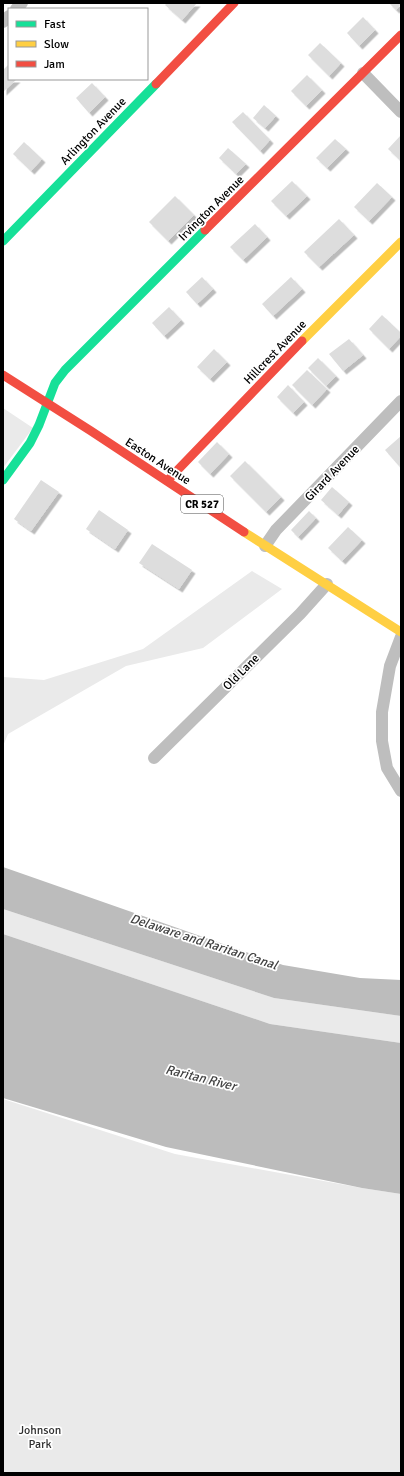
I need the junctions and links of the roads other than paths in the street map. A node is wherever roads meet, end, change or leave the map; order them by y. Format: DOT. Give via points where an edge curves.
graph roads {
  1 [pos="234,3"];
  2 [pos="401,35"];
  3 [pos="363,73"];
  4 [pos="401,112"];
  5 [pos="3,241"];
  6 [pos="401,242"];
  7 [pos="3,375"];
  8 [pos="401,401"];
  9 [pos="47,403"];
  10 [pos="3,480"];
  11 [pos="167,481"];
  12 [pos="265,546"];
  13 [pos="327,584"];
  14 [pos="401,632"];
  15 [pos="401,637"];
  16 [pos="154,758"];
  17 [pos="401,791"];
  1 -- 5 [label="street, Arlington Avenue"];
  2 -- 3 [label="street, Irvington Avenue"];
  3 -- 4 [label="street"];
  3 -- 9 [label="street, Irvington Avenue" via="65,370 55,382"];
  6 -- 11 [label="street, Hillcrest Avenue"];
  7 -- 9 [label="street, Easton Avenue / CR 527"];
  8 -- 12 [label="street, Girard Avenue" via="276,530"];
  9 -- 10 [label="street, Irvington Avenue" via="30,443"];
  9 -- 11 [label="street, Easton Avenue / CR 527"];
  11 -- 12 [label="street, Easton Avenue / CR 527"];
  12 -- 13 [label="street, Easton Avenue / CR 527"];
  13 -- 14 [label="street, Easton Avenue / CR 527"];
  13 -- 16 [label="street, Old Lane" via="300,614"];
  15 -- 17 [label="street" via="390,666 382,712 382,741 387,768"];
}
